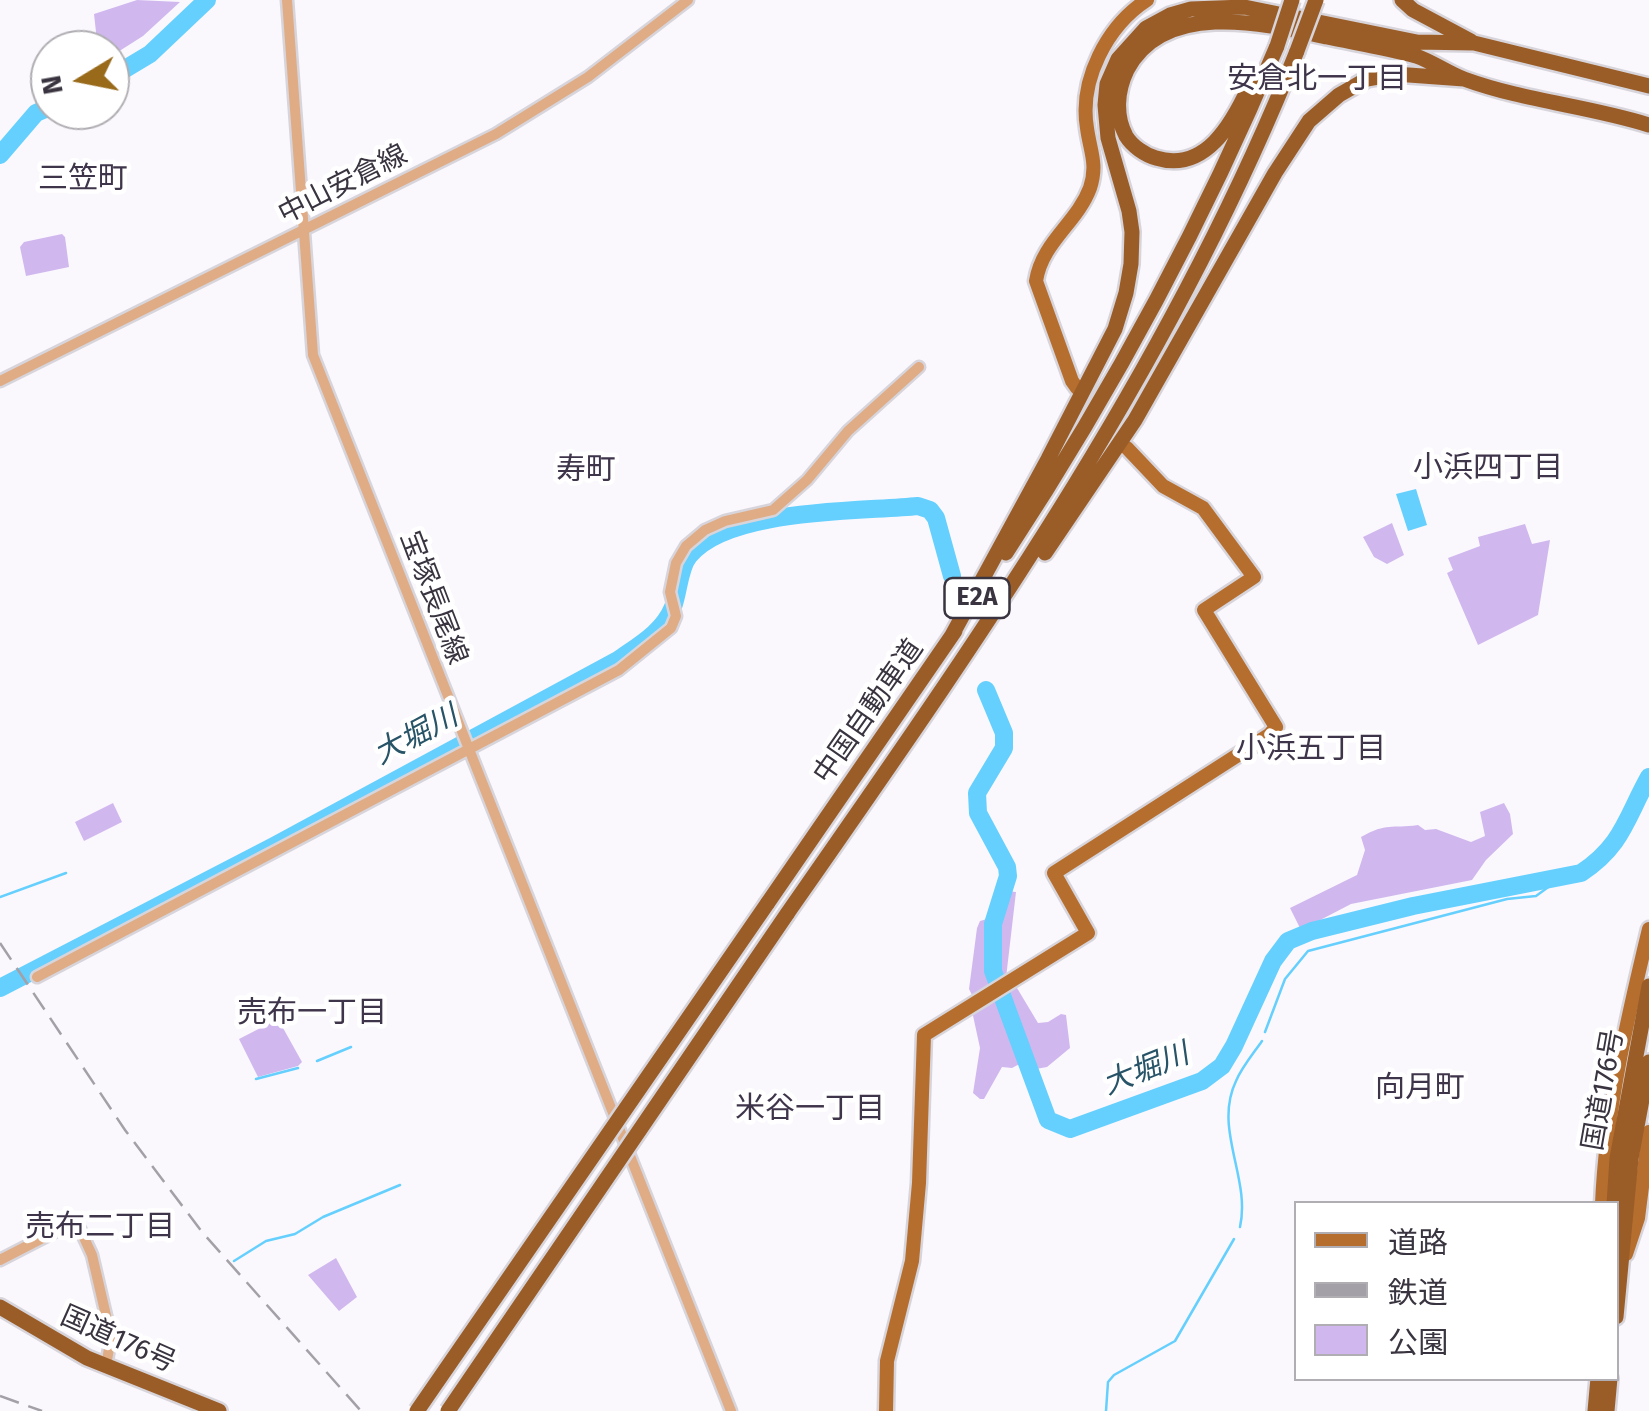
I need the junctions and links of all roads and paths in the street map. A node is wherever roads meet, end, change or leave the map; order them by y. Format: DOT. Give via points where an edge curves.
graph roads {
  1 [pos="288,0"];
  2 [pos="688,0"];
  3 [pos="1146,0"];
  4 [pos="1291,0"];
  5 [pos="1316,0"];
  6 [pos="1402,0"];
  7 [pos="1474,43"];
  8 [pos="1273,44"];
  9 [pos="1464,79"];
  10 [pos="1649,86"];
  11 [pos="1647,123"];
  12 [pos="303,230"];
  13 [pos="919,367"];
  14 [pos="0,381"];
  15 [pos="1078,388"];
  16 [pos="1128,448"];
  17 [pos="951,637"];
  18 [pos="939,696"];
  19 [pos="466,746"];
  20 [pos="1649,930"];
  21 [pos="37,977"];
  22 [pos="1649,986"];
  23 [pos="1649,1062"];
  24 [pos="1649,1132"];
  25 [pos="1602,1201"];
  26 [pos="1614,1201"];
  27 [pos="0,1260"];
  28 [pos="1622,1267"];
  29 [pos="1619,1292"];
  30 [pos="0,1307"];
  31 [pos="106,1366"];
  32 [pos="1598,1381"];
  33 [pos="1610,1381"];
  34 [pos="219,1411"];
  35 [pos="417,1411"];
  36 [pos="448,1411"];
  37 [pos="731,1411"];
  38 [pos="886,1411"];
  39 [pos="1595,1411"];
  40 [pos="1608,1411"];
  1 -- 12 [label="street, 宝塚長尾線"];
  2 -- 12 [label="street, 中山安倉線" via="588,78 496,134"];
  3 -- 15 [label="main road" via="1107,40 1096,62 1087,92 1086,125 1096,162 1089,190 1044,253 1036,281"];
  4 -- 8 [label="highway, 中国自動車道 / E2A, bridge"];
  5 -- 18 [label="highway, 中国自動車道 / E2A, bridge" via="1229,210 1130,398"];
  6 -- 7 [label="highway"];
  7 -- 10 [label="highway"];
  7 -- 17 [label="highway" via="1416,42 1225,6 1170,15 1126,47 1112,70 1105,105 1132,232 1126,293 1115,329"];
  8 -- 9 [label="highway" via="1225,132 1203,152 1158,159 1125,134 1118,105 1132,60 1163,32 1202,20 1255,21 1415,56"];
  8 -- 17 [label="highway, 中国自動車道 / E2A" via="1169,282 1066,462"];
  9 -- 11 [label="highway"];
  9 -- 18 [label="highway" via="1367,79 1309,120 1135,420"];
  12 -- 14 [label="street, 中山安倉線"];
  12 -- 19 [label="street, 宝塚長尾線" via="313,355"];
  13 -- 19 [label="street" via="774,510 724,521 686,546 676,562 671,628 619,670"];
  16 -- 38 [label="main road" via="1163,486 1204,508 1254,577 1204,610 1276,727 1054,873 1088,933 924,1035 912,1261 887,1361"];
  17 -- 35 [label="highway, 中国自動車道 / E2A, bridge"];
  18 -- 36 [label="highway, 中国自動車道 / E2A, bridge"];
  19 -- 21 [label="street"];
  19 -- 37 [label="street, 宝塚長尾線"];
  20 -- 25 [label="main road" via="1606,1136"];
  22 -- 26 [label="highway, 国道176号"];
  23 -- 28 [label="highway, 国道176号" via="1631,1160"];
  24 -- 28 [label="main road" via="1638,1218"];
  27 -- 31 [label="street" via="64,1228 80,1228 111,1337"];
  28 -- 29 [label="highway, 国道176号"];
  30 -- 31 [label="highway, 国道176号"];
  31 -- 34 [label="highway, 国道176号"];
  32 -- 39 [label="highway"];
  33 -- 40 [label="highway"];
}
